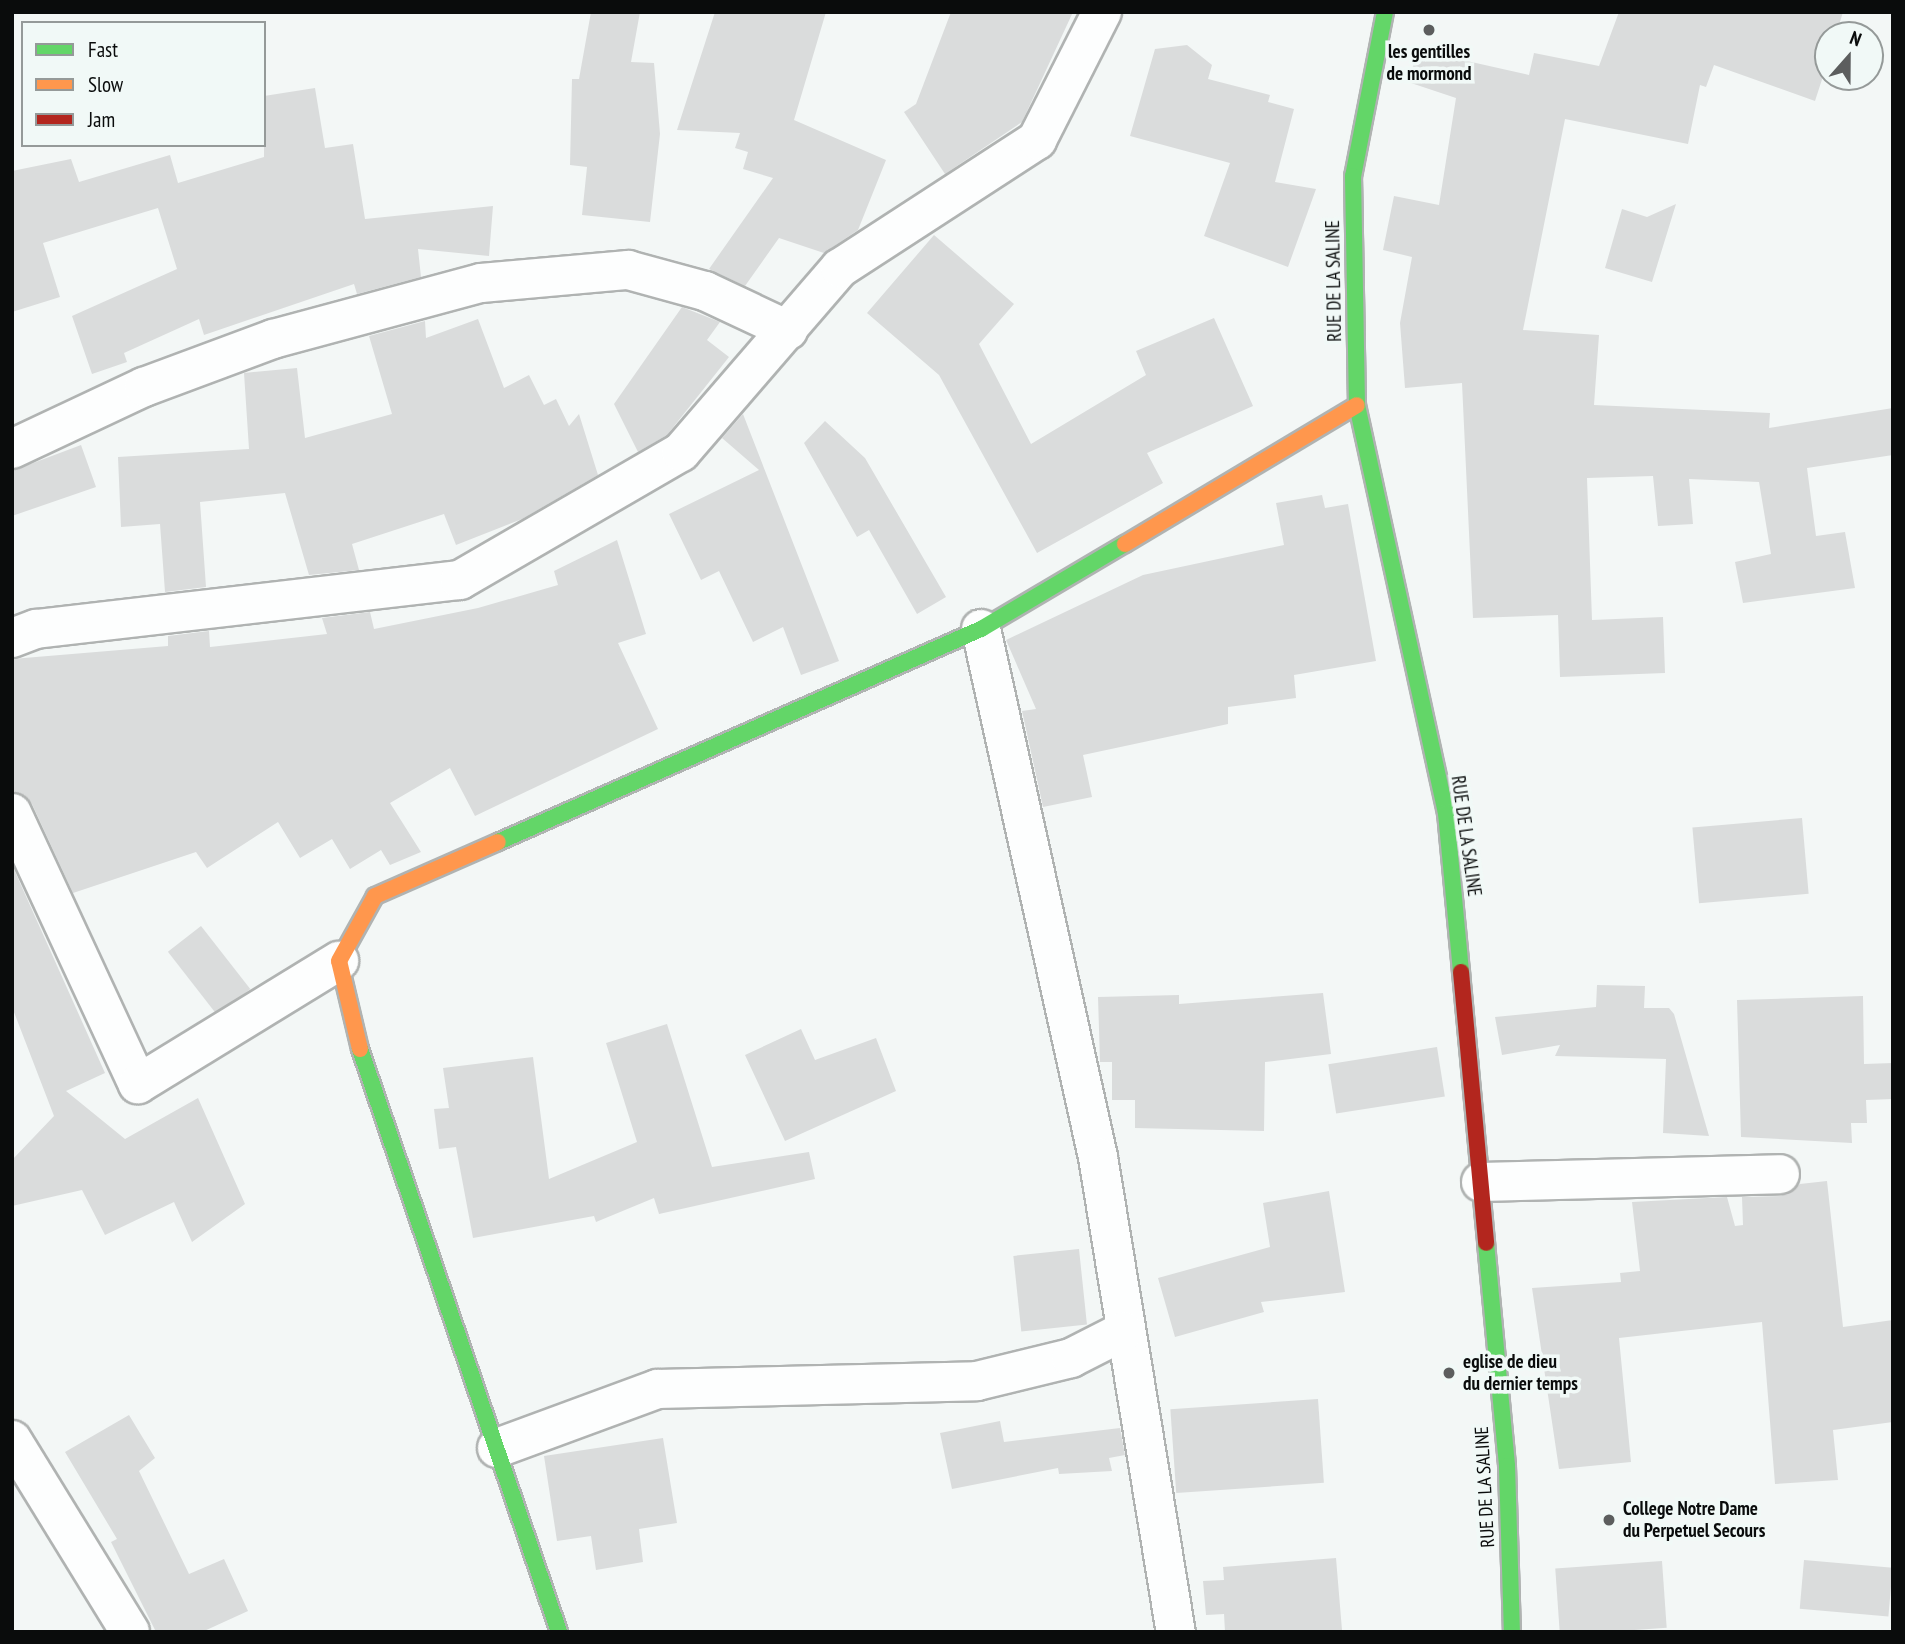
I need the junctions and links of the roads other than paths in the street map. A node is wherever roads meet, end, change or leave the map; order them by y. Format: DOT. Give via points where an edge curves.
graph roads {
  1 [pos="1102,12"];
  2 [pos="1385,12"];
  3 [pos="788,330"];
  4 [pos="1357,405"];
  5 [pos="12,449"];
  6 [pos="981,629"];
  7 [pos="12,638"];
  8 [pos="12,813"];
  9 [pos="339,961"];
  10 [pos="1780,1174"];
  11 [pos="1481,1182"];
  12 [pos="1124,1331"];
  13 [pos="12,1440"];
  14 [pos="497,1448"];
  15 [pos="131,1632"];
  16 [pos="559,1632"];
  17 [pos="1176,1632"];
  18 [pos="1512,1632"];
  1 -- 3 [label="street" via="1037,140 841,268"];
  2 -- 4 [label="street, RUE DE LA SALINE" via="1353,176"];
  3 -- 5 [label="street" via="705,291 628,270 481,283 273,339 144,387"];
  3 -- 7 [label="street" via="681,452 460,580 36,629"];
  4 -- 6 [label="street"];
  4 -- 11 [label="street, RUE DE LA SALINE" via="1446,813"];
  6 -- 9 [label="street" via="375,895"];
  6 -- 12 [label="street" via="1098,1157"];
  8 -- 9 [label="street" via="138,1084"];
  9 -- 14 [label="street" via="357,1041"];
  10 -- 11 [label="street"];
  11 -- 18 [label="street, RUE DE LA SALINE" via="1507,1466"];
  12 -- 14 [label="street" via="1071,1358 977,1381 657,1389"];
  12 -- 17 [label="street"];
  13 -- 15 [label="street"];
  14 -- 16 [label="street"];
}
